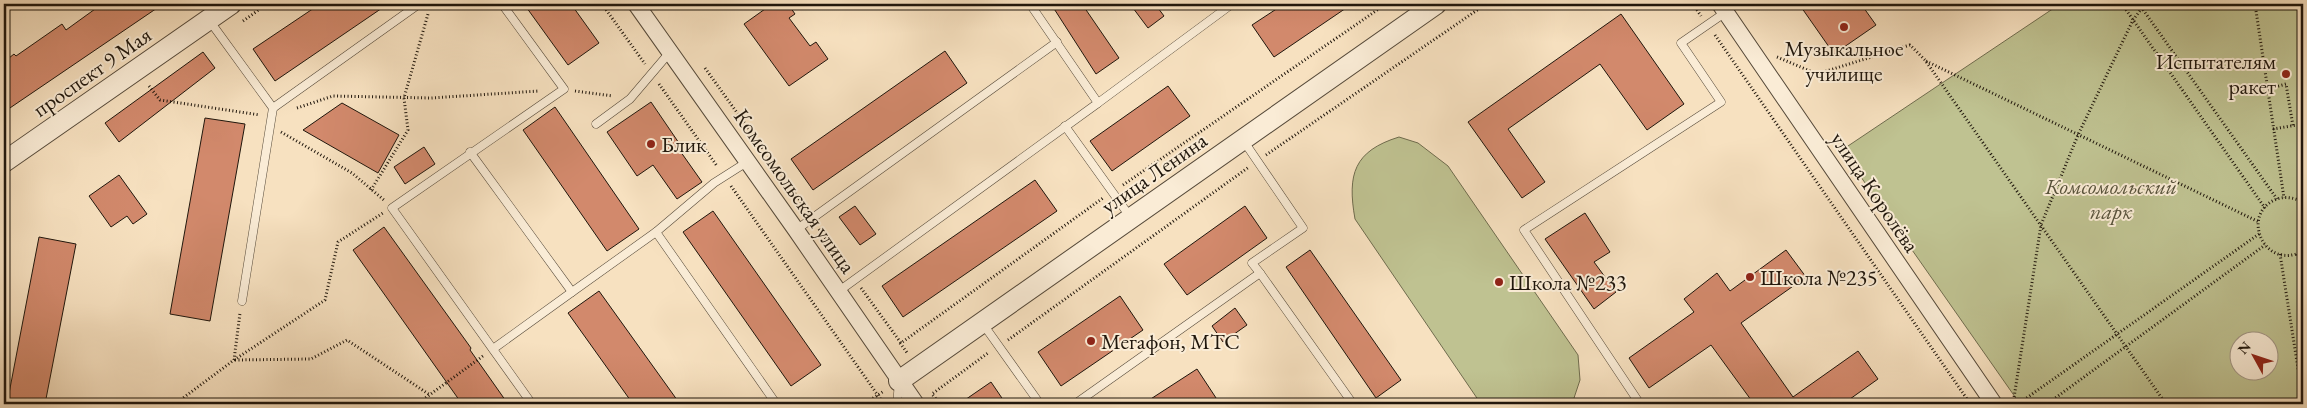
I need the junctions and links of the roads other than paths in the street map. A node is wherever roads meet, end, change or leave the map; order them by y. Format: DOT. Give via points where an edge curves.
graph roads {
  1 [pos="231,4"];
  2 [pos="420,4"];
  3 [pos="502,4"];
  4 [pos="636,4"];
  5 [pos="1030,4"];
  6 [pos="1232,4"];
  7 [pos="1436,4"];
  8 [pos="1723,8"];
  9 [pos="209,20"];
  10 [pos="1056,42"];
  11 [pos="670,52"];
  12 [pos="1098,103"];
  13 [pos="273,113"];
  14 [pos="596,124"];
  15 [pos="1065,126"];
  16 [pos="1243,140"];
  17 [pos="470,152"];
  18 [pos="4,162"];
  19 [pos="747,162"];
  20 [pos="1131,219"];
  21 [pos="796,230"];
  22 [pos="656,232"];
  23 [pos="1260,273"];
  24 [pos="839,291"];
  25 [pos="572,292"];
  26 [pos="242,301"];
  27 [pos="982,323"];
  28 [pos="493,350"];
  29 [pos="899,381"];
  30 [pos="775,402"];
  31 [pos="532,404"];
  32 [pos="897,404"];
  33 [pos="916,404"];
  34 [pos="1040,404"];
  35 [pos="1075,404"];
  36 [pos="1353,404"];
  37 [pos="1640,404"];
  38 [pos="1994,404"];
  1 -- 9 [label="street, проспект 9 Мая"];
  2 -- 13 [label="lane"];
  3 -- 17 [label="lane" via="564,89"];
  4 -- 11 [label="street, Комсомольская улица"];
  5 -- 10 [label="lane"];
  6 -- 12 [label="lane"];
  7 -- 16 [label="street, улица Ленина"];
  8 -- 37 [label="lane" via="1708,25 1681,43 1721,102 1524,230"];
  8 -- 38 [label="street, улица Королёва"];
  9 -- 13 [label="lane"];
  9 -- 18 [label="street, проспект 9 Мая"];
  10 -- 12 [label="lane"];
  10 -- 21 [label="lane"];
  11 -- 14 [label="lane" via="630,99"];
  11 -- 19 [label="street, Комсомольская улица"];
  12 -- 15 [label="lane"];
  13 -- 26 [label="lane"];
  15 -- 20 [label="lane"];
  15 -- 24 [label="lane"];
  16 -- 20 [label="street, улица Ленина"];
  16 -- 23 [label="lane" via="1303,228 1252,262"];
  17 -- 25 [label="lane"];
  17 -- 28 [label="lane" via="392,208"];
  19 -- 21 [label="street, Комсомольская улица"];
  19 -- 22 [label="lane" via="724,176"];
  20 -- 27 [label="street, улица Ленина"];
  21 -- 24 [label="street, Комсомольская улица"];
  22 -- 25 [label="lane"];
  22 -- 30 [label="lane"];
  23 -- 35 [label="lane"];
  23 -- 36 [label="lane"];
  24 -- 29 [label="street, Комсомольская улица"];
  25 -- 28 [label="lane"];
  27 -- 29 [label="street, улица Ленина"];
  27 -- 34 [label="lane"];
  28 -- 31 [label="lane"];
  29 -- 32 [label="lane"];
  29 -- 33 [label="street, Комсомольская улица"];
}
